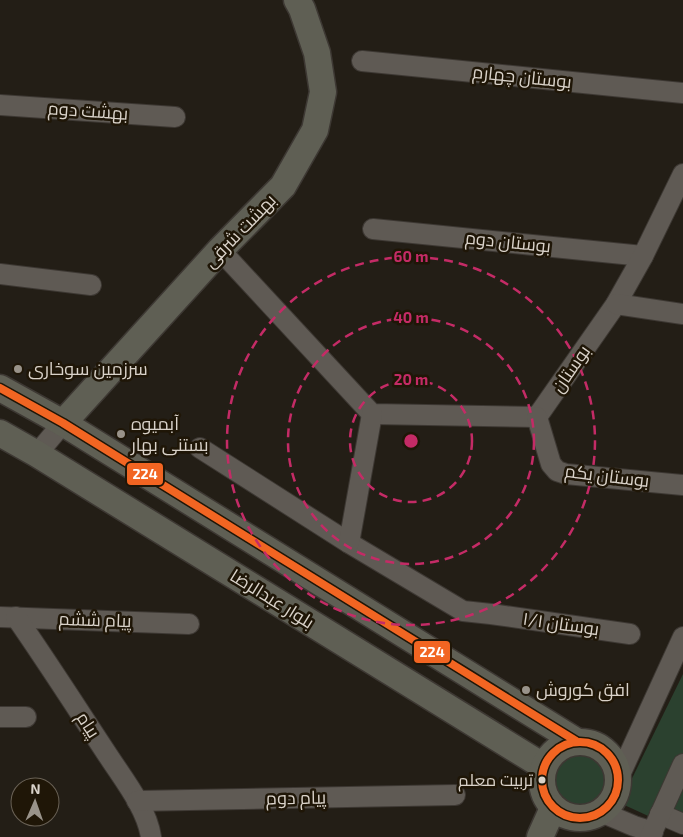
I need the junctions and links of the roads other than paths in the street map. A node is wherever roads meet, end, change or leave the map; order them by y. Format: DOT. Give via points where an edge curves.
graph roads {
  1 [pos="297,0"];
  2 [pos="362,61"];
  3 [pos="683,92"];
  4 [pos="0,106"];
  5 [pos="175,117"];
  6 [pos="683,174"];
  7 [pos="373,229"];
  8 [pos="220,250"];
  9 [pos="643,256"];
  10 [pos="0,274"];
  11 [pos="91,284"];
  12 [pos="616,304"];
  13 [pos="683,314"];
  14 [pos="0,388"];
  15 [pos="372,414"];
  16 [pos="537,418"];
  17 [pos="63,423"];
  18 [pos="0,434"];
  19 [pos="200,448"];
  20 [pos="37,454"];
  21 [pos="683,484"];
  22 [pos="349,542"];
  23 [pos="8,617"];
  24 [pos="189,624"];
  25 [pos="630,634"];
  26 [pos="683,637"];
  27 [pos="0,717"];
  28 [pos="26,717"];
  29 [pos="576,741"];
  30 [pos="683,764"];
  31 [pos="543,766"];
  32 [pos="618,779"];
  33 [pos="455,795"];
  34 [pos="137,801"];
  35 [pos="601,812"];
  36 [pos="562,821"];
  37 [pos="683,824"];
  38 [pos="654,828"];
  39 [pos="151,837"];
  40 [pos="540,837"];
  1 -- 8 [label="main road, بهشت شرقی" via="317,53 323,92 315,130 283,186"];
  2 -- 3 [label="street, بوستان چهارم"];
  4 -- 5 [label="street, بهشت دوم"];
  6 -- 9 [label="street, بوستان"];
  7 -- 9 [label="street, بوستان دوم"];
  8 -- 15 [label="street"];
  8 -- 17 [label="main road, بهشت شرقی"];
  9 -- 12 [label="street, بوستان"];
  10 -- 11 [label="street"];
  12 -- 13 [label="street"];
  12 -- 16 [label="street, بوستان"];
  14 -- 17 [label="main road"];
  15 -- 16 [label="street"];
  15 -- 22 [label="street"];
  16 -- 21 [label="street, بوستان یکم" via="551,464 557,471"];
  17 -- 20 [label="street"];
  17 -- 29 [label="main road"];
  18 -- 20 [label="main road, بلوار عبدالرضا"];
  19 -- 22 [label="street, بوستان ۱/۱"];
  20 -- 31 [label="main road, بلوار عبدالرضا"];
  22 -- 25 [label="street, بوستان ۱/۱" via="463,612"];
  23 -- 24 [label="street, پیام ششم"];
  23 -- 34 [label="street, پیام" via="54,672"];
  26 -- 32 [label="street"];
  27 -- 28 [label="street"];
  29 -- 31 [label="main road" via="556,749"];
  29 -- 32 [label="main road" via="589,742 610,755"];
  30 -- 38 [label="street"];
  31 -- 36 [label="main road" via="542,788"];
  32 -- 35 [label="main road" via="611,803"];
  33 -- 34 [label="street, پیام دوم"];
  34 -- 39 [label="street, پیام"];
  35 -- 36 [label="main road"];
  35 -- 38 [label="street" via="634,826"];
  36 -- 40 [label="main road"];
  37 -- 38 [label="street"];
}
